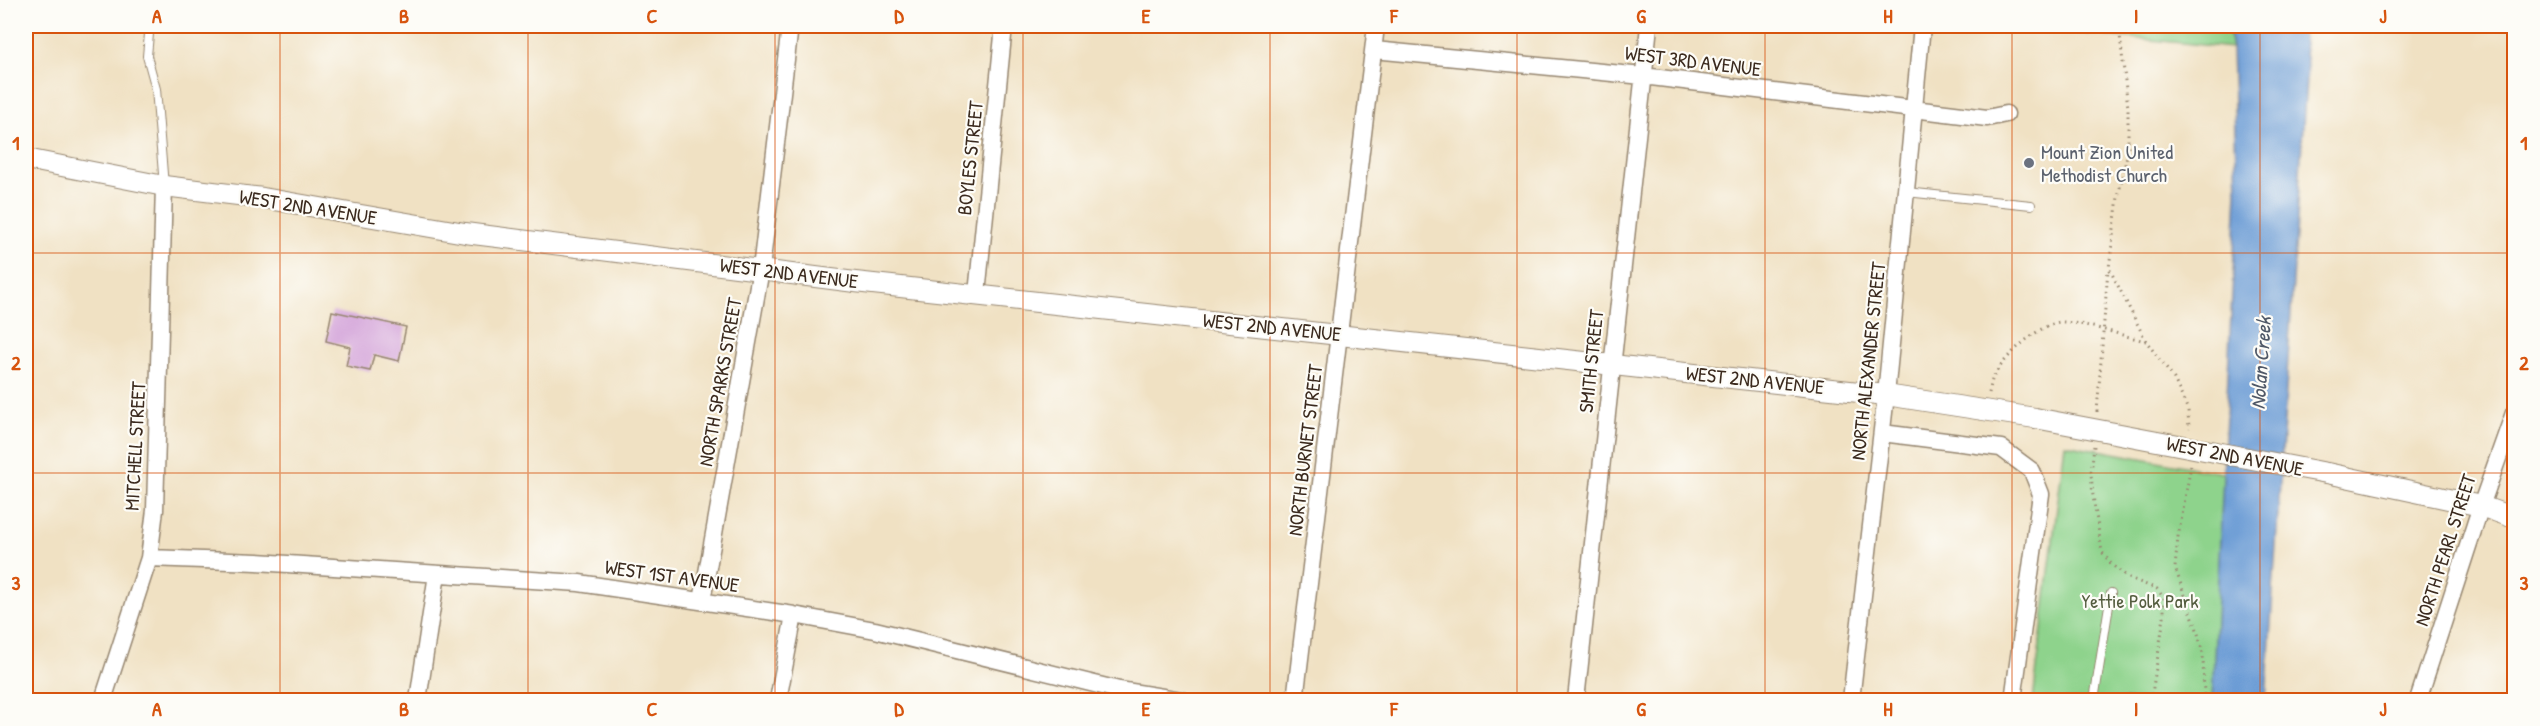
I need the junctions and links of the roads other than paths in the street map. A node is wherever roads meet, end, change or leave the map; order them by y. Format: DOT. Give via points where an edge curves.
graph roads {
  1 [pos="790,26"];
  2 [pos="1004,26"];
  3 [pos="1376,26"];
  4 [pos="1649,26"];
  5 [pos="1922,26"];
  6 [pos="149,34"];
  7 [pos="1374,50"];
  8 [pos="1644,76"];
  9 [pos="1914,109"];
  10 [pos="2006,114"];
  11 [pos="26,159"];
  12 [pos="164,186"];
  13 [pos="1906,192"];
  14 [pos="2031,205"];
  15 [pos="761,269"];
  16 [pos="977,294"];
  17 [pos="1340,334"];
  18 [pos="1612,364"];
  19 [pos="1886,395"];
  20 [pos="2514,414"];
  21 [pos="1882,433"];
  22 [pos="2481,506"];
  23 [pos="2514,518"];
  24 [pos="149,558"];
  25 [pos="437,574"];
  26 [pos="2111,593"];
  27 [pos="702,602"];
  28 [pos="794,615"];
  29 [pos="103,700"];
  30 [pos="418,700"];
  31 [pos="778,700"];
  32 [pos="1181,700"];
  33 [pos="1295,700"];
  34 [pos="1576,700"];
  35 [pos="1851,700"];
  36 [pos="2013,700"];
  37 [pos="2094,700"];
  38 [pos="2418,700"];
  1 -- 15 [label="street, NORTH SPARKS STREET"];
  2 -- 16 [label="street, BOYLES STREET"];
  3 -- 7 [label="street, NORTH BURNET STREET"];
  4 -- 8 [label="street, SMITH STREET"];
  5 -- 9 [label="street, NORTH ALEXANDER STREET"];
  6 -- 12 [label="lane" via="147,56 156,89"];
  7 -- 8 [label="street, WEST 3RD AVENUE"];
  7 -- 17 [label="street, NORTH BURNET STREET"];
  8 -- 9 [label="street, WEST 3RD AVENUE"];
  8 -- 18 [label="street, SMITH STREET"];
  9 -- 10 [label="street, WEST 3RD AVENUE" via="1988,118"];
  9 -- 13 [label="street, NORTH ALEXANDER STREET"];
  11 -- 12 [label="street, WEST 2ND AVENUE"];
  12 -- 15 [label="street, WEST 2ND AVENUE" via="263,198 465,233"];
  12 -- 24 [label="street, MITCHELL STREET" via="157,442"];
  13 -- 14 [label="lane"];
  13 -- 19 [label="street, NORTH ALEXANDER STREET"];
  15 -- 16 [label="street, WEST 2ND AVENUE"];
  15 -- 27 [label="street, NORTH SPARKS STREET"];
  16 -- 17 [label="street, WEST 2ND AVENUE"];
  17 -- 18 [label="street, WEST 2ND AVENUE"];
  17 -- 33 [label="street, NORTH BURNET STREET"];
  18 -- 19 [label="street, WEST 2ND AVENUE"];
  18 -- 34 [label="street, SMITH STREET"];
  19 -- 21 [label="street, NORTH ALEXANDER STREET"];
  19 -- 22 [label="street, WEST 2ND AVENUE, bridge" via="2035,418"];
  20 -- 22 [label="street, NORTH PEARL STREET"];
  21 -- 35 [label="street, NORTH ALEXANDER STREET"];
  21 -- 36 [label="street" via="2001,448 2032,471 2041,494"];
  22 -- 23 [label="street, WEST 2ND AVENUE"];
  22 -- 38 [label="street, NORTH PEARL STREET"];
  24 -- 25 [label="street, WEST 1ST AVENUE"];
  24 -- 29 [label="street, MITCHELL STREET"];
  25 -- 27 [label="street, WEST 1ST AVENUE" via="579,583"];
  25 -- 30 [label="street"];
  26 -- 37 [label="lane"];
  27 -- 28 [label="street, WEST 1ST AVENUE"];
  28 -- 31 [label="street"];
  28 -- 32 [label="street, WEST 1ST AVENUE" via="875,630 1119,690"];
}
